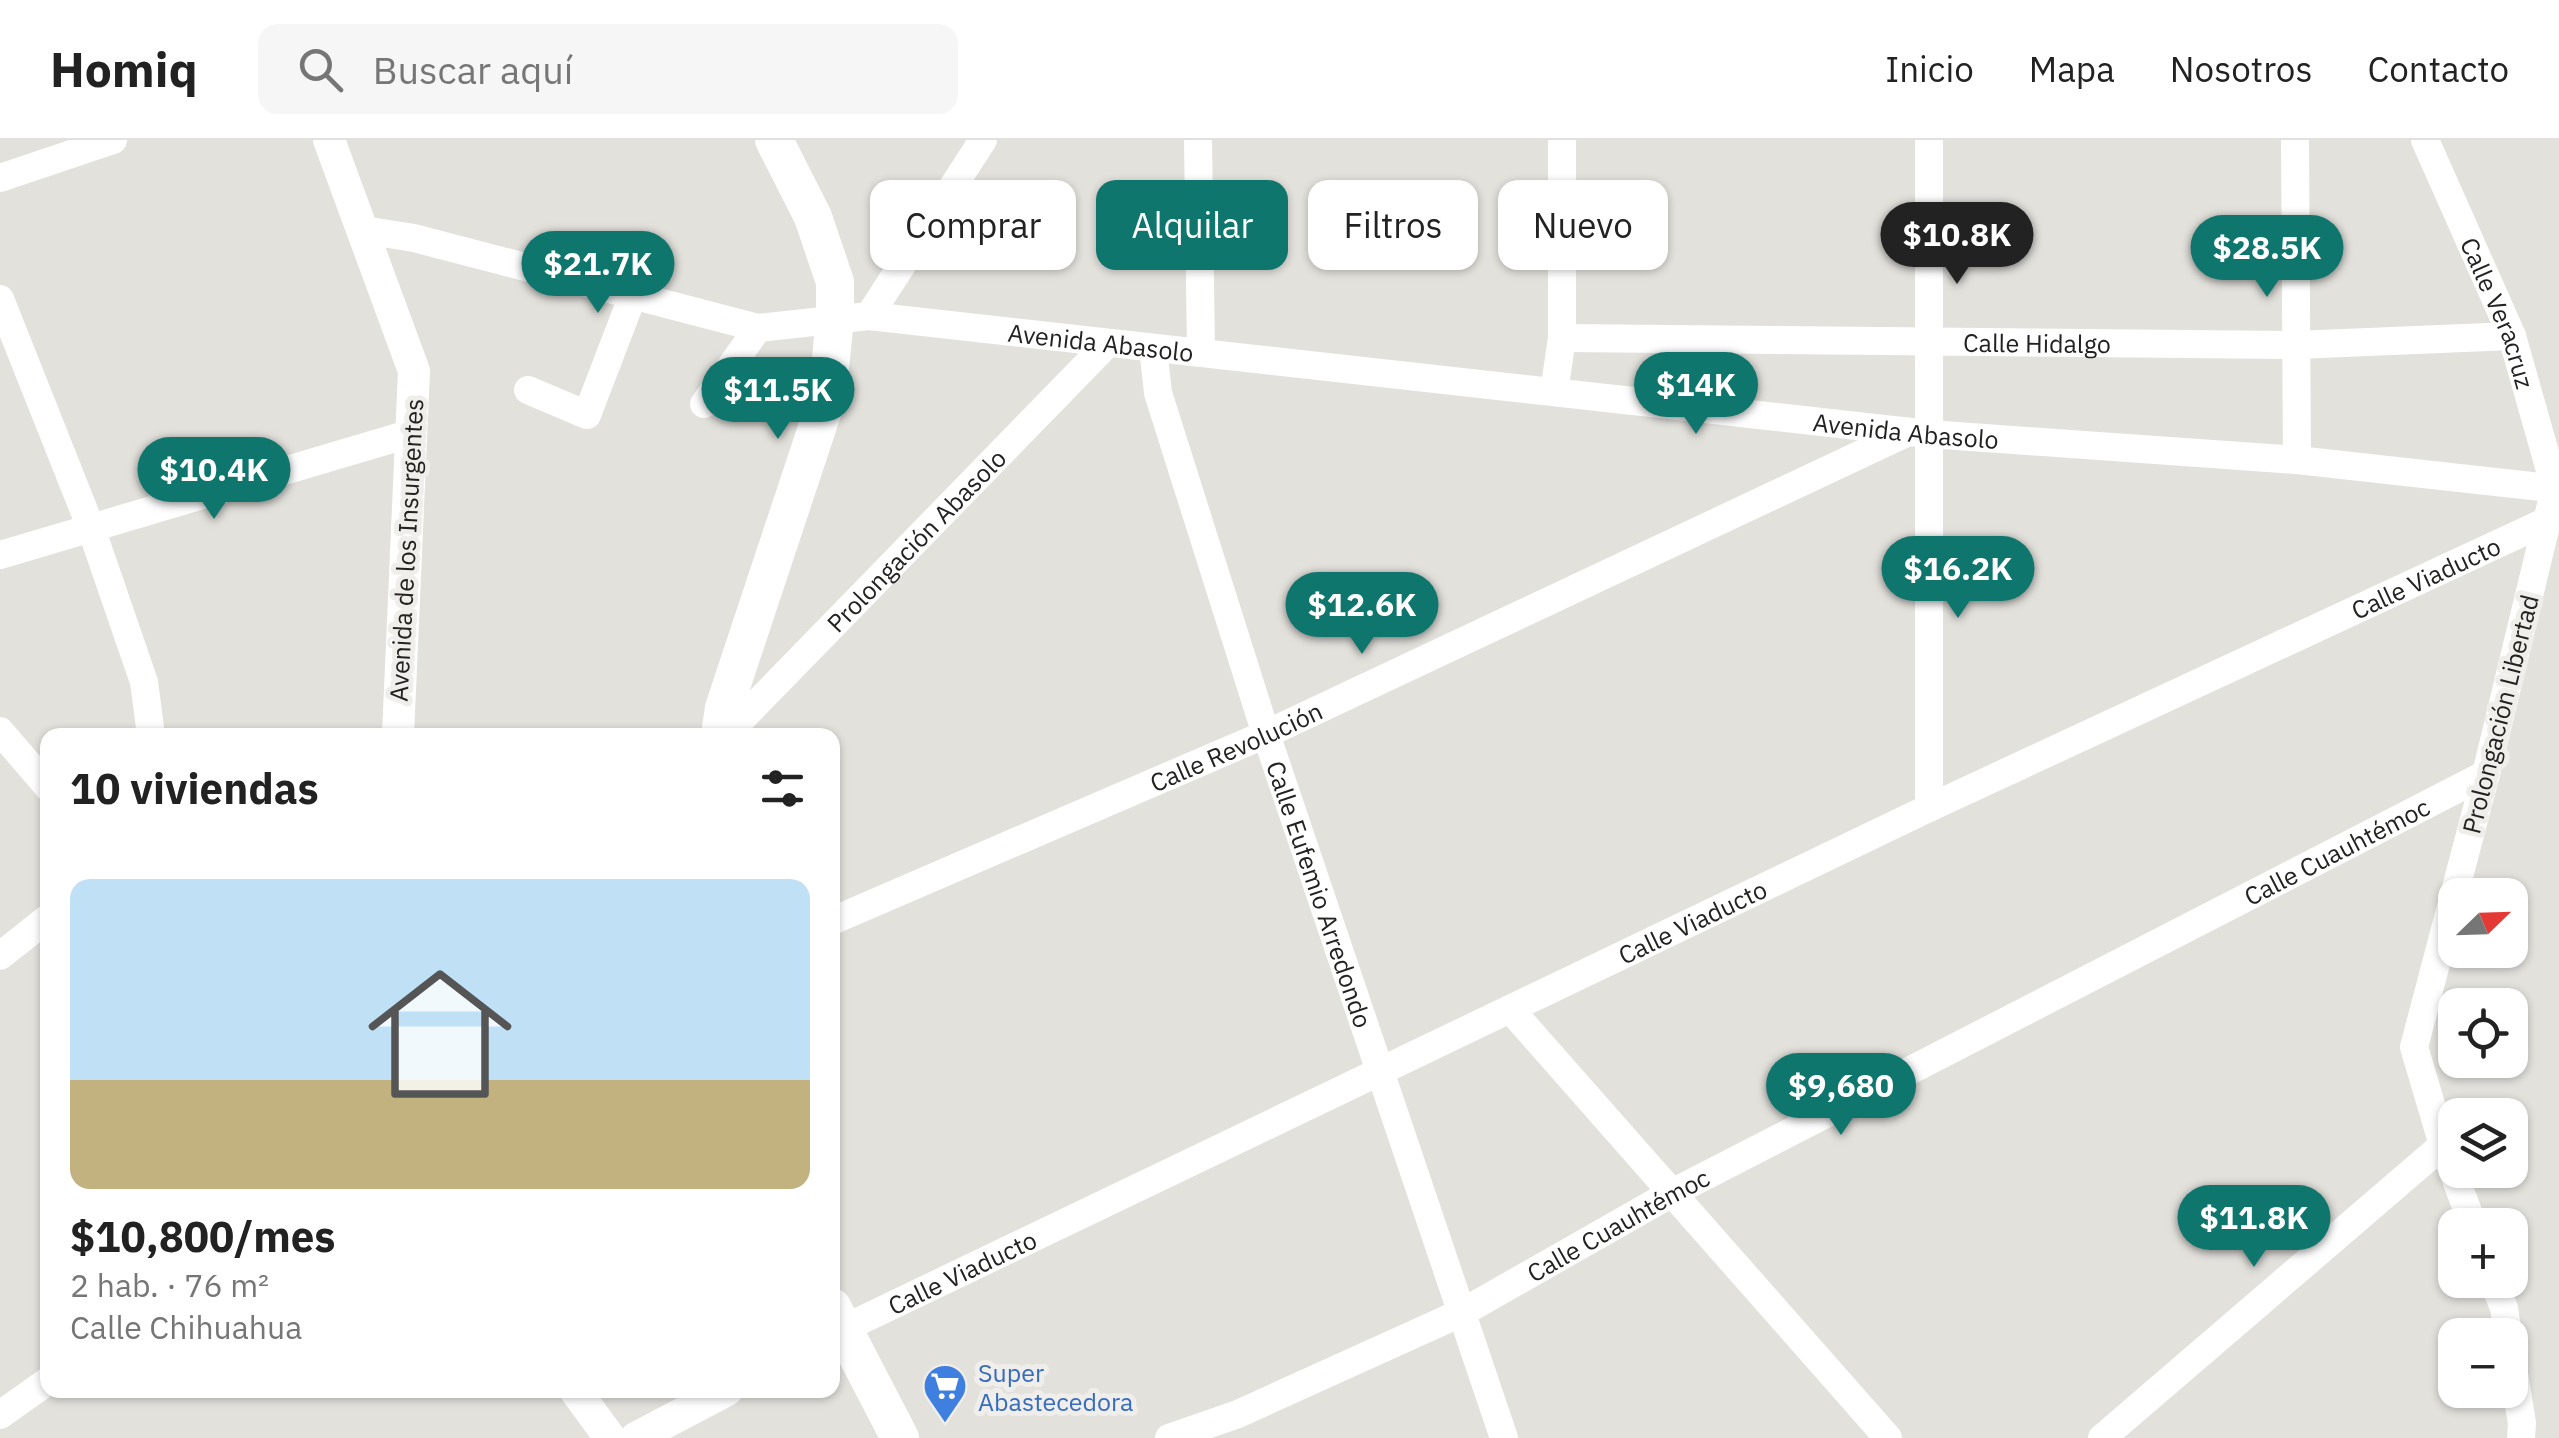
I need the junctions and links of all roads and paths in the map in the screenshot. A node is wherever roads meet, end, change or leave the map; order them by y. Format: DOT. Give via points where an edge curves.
graph roads {
  1 [pos="113,140"];
  2 [pos="328,140"];
  3 [pos="774,140"];
  4 [pos="983,140"];
  5 [pos="1198,140"];
  6 [pos="1562,140"];
  7 [pos="1929,140"];
  8 [pos="2295,140"];
  9 [pos="2425,140"];
  10 [pos="0,178"];
  11 [pos="363,230"];
  12 [pos="633,295"];
  13 [pos="0,299"];
  14 [pos="852,317"];
  15 [pos="758,328"];
  16 [pos="2512,336"];
  17 [pos="1562,338"];
  18 [pos="1928,342"];
  19 [pos="1108,343"];
  20 [pos="2296,345"];
  21 [pos="1153,348"];
  22 [pos="1202,352"];
  23 [pos="528,390"];
  24 [pos="1554,392"];
  25 [pos="704,404"];
  26 [pos="412,433"];
  27 [pos="1918,433"];
  28 [pos="2297,460"];
  29 [pos="2557,489"];
  30 [pos="2547,520"];
  31 [pos="90,528"];
  32 [pos="0,556"];
  33 [pos="151,728"];
  34 [pos="398,728"];
  35 [pos="723,728"];
  36 [pos="730,728"];
  37 [pos="0,731"];
  38 [pos="1266,734"];
  39 [pos="2486,774"];
  40 [pos="40,777"];
  41 [pos="1929,808"];
  42 [pos="840,918"];
  43 [pos="40,924"];
  44 [pos="0,956"];
  45 [pos="1510,1009"];
  46 [pos="1380,1071"];
  47 [pos="2438,1125"];
  48 [pos="2438,1150"];
  49 [pos="1672,1193"];
  50 [pos="1463,1312"];
  51 [pos="840,1321"];
  52 [pos="840,1330"];
  53 [pos="40,1387"];
  54 [pos="581,1398"];
  55 [pos="712,1398"];
  56 [pos="2514,1408"];
  57 [pos="0,1415"];
  58 [pos="2515,1433"];
  59 [pos="610,1438"];
  60 [pos="636,1438"];
  61 [pos="900,1438"];
  62 [pos="1170,1438"];
  63 [pos="1504,1438"];
  64 [pos="1888,1438"];
  65 [pos="2102,1438"];
  1 -- 10 [label="street"];
  2 -- 11 [label="street, Avenida de los Insurgentes"];
  3 -- 14 [label="main road"];
  4 -- 14 [label="street"];
  5 -- 22 [label="street"];
  6 -- 17 [label="street"];
  7 -- 18 [label="street"];
  8 -- 20 [label="street"];
  9 -- 16 [label="street, Calle Veracruz"];
  11 -- 12 [label="street"];
  11 -- 26 [label="street, Avenida de los Insurgentes" via="414,371"];
  12 -- 15 [label="street"];
  12 -- 23 [label="street" via="587,415"];
  13 -- 31 [label="street"];
  14 -- 15 [label="street, Avenida Abasolo"];
  14 -- 19 [label="street, Avenida Abasolo"];
  14 -- 35 [label="main road" via="724,708"];
  15 -- 25 [label="street"];
  16 -- 20 [label="street, Calle Hidalgo"];
  16 -- 29 [label="street, Calle Veracruz"];
  17 -- 18 [label="street, Calle Hidalgo"];
  17 -- 24 [label="street"];
  18 -- 20 [label="street, Calle Hidalgo"];
  18 -- 27 [label="street"];
  19 -- 21 [label="street, Avenida Abasolo"];
  19 -- 36 [label="street, Prolongación Abasolo"];
  20 -- 28 [label="street"];
  21 -- 22 [label="street, Avenida Abasolo"];
  21 -- 38 [label="street, Calle Eufemio Arredondo" via="1158,392"];
  22 -- 24 [label="street, Avenida Abasolo"];
  24 -- 27 [label="street, Avenida Abasolo"];
  26 -- 31 [label="street"];
  26 -- 34 [label="street, Avenida de los Insurgentes"];
  27 -- 28 [label="street, Avenida Abasolo"];
  27 -- 38 [label="street, Calle Revolución"];
  27 -- 41 [label="street"];
  28 -- 29 [label="street, Avenida Abasolo"];
  29 -- 30 [label="street, Prolongación Libertad"];
  30 -- 39 [label="street, Prolongación Libertad"];
  30 -- 41 [label="street, Calle Viaducto"];
  31 -- 32 [label="street"];
  31 -- 33 [label="street" via="144,682"];
  37 -- 40 [label="street"];
  38 -- 42 [label="street, Calle Revolución"];
  38 -- 46 [label="street, Calle Eufemio Arredondo"];
  39 -- 47 [label="street, Prolongación Libertad" via="2414,1047"];
  39 -- 49 [label="street, Calle Cuauhtémoc"];
  41 -- 45 [label="street, Calle Viaducto"];
  43 -- 44 [label="street"];
  45 -- 46 [label="street, Calle Viaducto"];
  45 -- 49 [label="street"];
  46 -- 50 [label="street, Calle Eufemio Arredondo"];
  46 -- 51 [label="street, Calle Viaducto"];
  48 -- 65 [label="street"];
  49 -- 50 [label="street, Calle Cuauhtémoc"];
  49 -- 64 [label="street"];
  50 -- 62 [label="street, Calle Cuauhtémoc"];
  50 -- 63 [label="street, Calle Eufemio Arredondo"];
  52 -- 61 [label="main road"];
  53 -- 57 [label="street"];
  54 -- 59 [label="street"];
  55 -- 60 [label="street"];
  56 -- 58 [label="street"];
}
